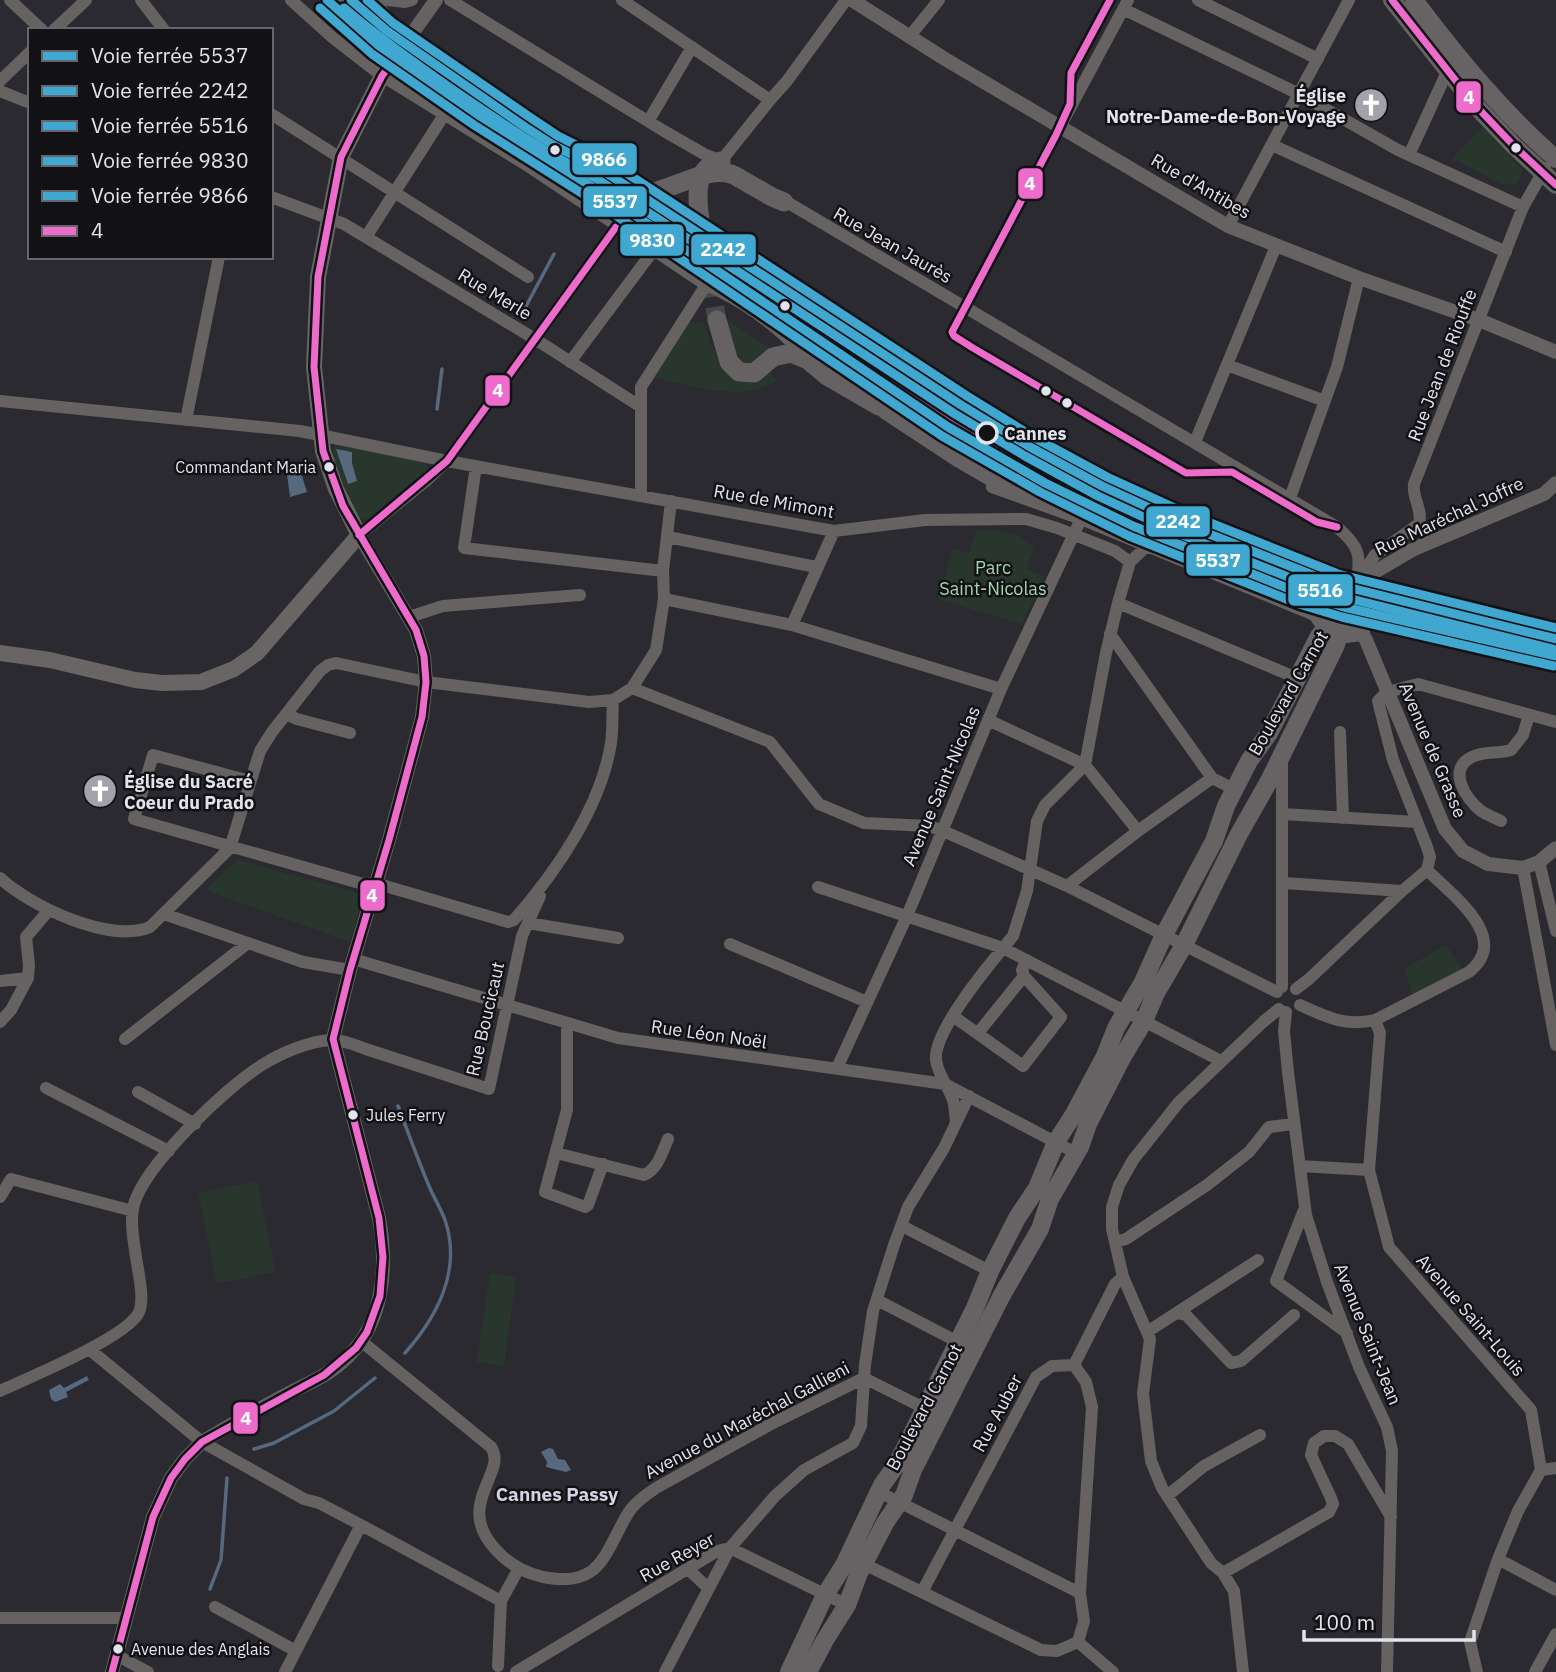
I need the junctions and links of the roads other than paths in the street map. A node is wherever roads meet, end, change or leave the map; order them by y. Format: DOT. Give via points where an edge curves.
graph roads {
  1 [pos="10,0"];
  2 [pos="86,0"];
  3 [pos="141,0"];
  4 [pos="291,0"];
  5 [pos="329,0"];
  6 [pos="348,0"];
  7 [pos="375,0"];
  8 [pos="388,0"];
  9 [pos="412,0"];
  10 [pos="436,0"];
  11 [pos="450,0"];
  12 [pos="622,0"];
  13 [pos="846,0"];
  14 [pos="852,0"];
  15 [pos="939,0"];
  16 [pos="1198,0"];
  17 [pos="1349,0"];
  18 [pos="1392,0"];
  19 [pos="1414,0"];
  20 [pos="1126,5"];
  21 [pos="354,23"];
  22 [pos="40,28"];
  23 [pos="56,28"];
  24 [pos="162,28"];
  25 [pos="909,37"];
  26 [pos="692,47"];
  27 [pos="399,51"];
  28 [pos="28,54"];
  29 [pos="1318,59"];
  30 [pos="1454,66"];
  31 [pos="382,76"];
  32 [pos="0,81"];
  33 [pos="0,91"];
  34 [pos="1299,94"];
  35 [pos="770,100"];
  36 [pos="28,102"];
  37 [pos="273,115"];
  38 [pos="444,115"];
  39 [pos="649,120"];
  40 [pos="1060,127"];
  41 [pos="1272,145"];
  42 [pos="1409,155"];
  43 [pos="341,157"];
  44 [pos="1555,158"];
  45 [pos="573,161"];
  46 [pos="721,161"];
  47 [pos="1549,178"];
  48 [pos="394,191"];
  49 [pos="273,198"];
  50 [pos="784,202"];
  51 [pos="1523,207"];
  52 [pos="328,216"];
  53 [pos="700,221"];
  54 [pos="1228,226"];
  55 [pos="616,227"];
  56 [pos="366,237"];
  57 [pos="1276,246"];
  58 [pos="653,251"];
  59 [pos="1506,252"];
  60 [pos="219,259"];
  61 [pos="528,277"];
  62 [pos="1359,278"];
  63 [pos="706,285"];
  64 [pos="717,320"];
  65 [pos="1479,320"];
  66 [pos="535,338"];
  67 [pos="1556,352"];
  68 [pos="808,360"];
  69 [pos="570,362"];
  70 [pos="1227,365"];
  71 [pos="827,376"];
  72 [pos="0,401"];
  73 [pos="1325,401"];
  74 [pos="641,407"];
  75 [pos="186,420"];
  76 [pos="321,435"];
  77 [pos="1195,442"];
  78 [pos="447,461"];
  79 [pos="476,466"];
  80 [pos="1556,483"];
  81 [pos="642,495"];
  82 [pos="1290,498"];
  83 [pos="671,501"];
  84 [pos="1109,512"];
  85 [pos="1081,519"];
  86 [pos="834,531"];
  87 [pos="1074,534"];
  88 [pos="359,535"];
  89 [pos="668,537"];
  90 [pos="1147,546"];
  91 [pos="1380,560"];
  92 [pos="1130,562"];
  93 [pos="816,567"];
  94 [pos="663,570"];
  95 [pos="1356,583"];
  96 [pos="580,595"];
  97 [pos="664,599"];
  98 [pos="1118,603"];
  99 [pos="1346,606"];
  100 [pos="409,617"];
  101 [pos="792,625"];
  102 [pos="1342,628"];
  103 [pos="1517,632"];
  104 [pos="1556,632"];
  105 [pos="1110,634"];
  106 [pos="1556,644"];
  107 [pos="0,653"];
  108 [pos="1556,656"];
  109 [pos="1297,678"];
  110 [pos="426,682"];
  111 [pos="632,688"];
  112 [pos="1001,689"];
  113 [pos="1387,692"];
  114 [pos="613,700"];
  115 [pos="286,714"];
  116 [pos="1529,715"];
  117 [pos="988,720"];
  118 [pos="1556,722"];
  119 [pos="1340,732"];
  120 [pos="350,733"];
  121 [pos="1282,752"];
  122 [pos="1085,765"];
  123 [pos="1212,778"];
  124 [pos="250,781"];
  125 [pos="1234,789"];
  126 [pos="1282,814"];
  127 [pos="1343,818"];
  128 [pos="1501,821"];
  129 [pos="1418,822"];
  130 [pos="941,830"];
  131 [pos="1138,831"];
  132 [pos="230,848"];
  133 [pos="1556,848"];
  134 [pos="1539,862"];
  135 [pos="1030,868"];
  136 [pos="1523,868"];
  137 [pos="1427,870"];
  138 [pos="1,880"];
  139 [pos="374,883"];
  140 [pos="1284,883"];
  141 [pos="544,886"];
  142 [pos="1067,886"];
  143 [pos="818,887"];
  144 [pos="1402,891"];
  145 [pos="49,910"];
  146 [pos="164,915"];
  147 [pos="907,916"];
  148 [pos="528,923"];
  149 [pos="1556,931"];
  150 [pos="1164,935"];
  151 [pos="618,938"];
  152 [pos="248,943"];
  153 [pos="730,944"];
  154 [pos="1184,945"];
  155 [pos="1003,948"];
  156 [pos="1027,960"];
  157 [pos="351,965"];
  158 [pos="1024,976"];
  159 [pos="28,978"];
  160 [pos="0,981"];
  161 [pos="1280,989"];
  162 [pos="1296,989"];
  163 [pos="867,1002"];
  164 [pos="507,1003"];
  165 [pos="1300,1005"];
  166 [pos="1283,1010"];
  167 [pos="1125,1011"];
  168 [pos="953,1016"];
  169 [pos="1375,1020"];
  170 [pos="1144,1021"];
  171 [pos="0,1022"];
  172 [pos="567,1023"];
  173 [pos="978,1033"];
  174 [pos="125,1039"];
  175 [pos="333,1039"];
  176 [pos="1556,1045"];
  177 [pos="1221,1061"];
  178 [pos="837,1068"];
  179 [pos="945,1084"];
  180 [pos="47,1088"];
  181 [pos="138,1092"];
  182 [pos="969,1096"];
  183 [pos="956,1122"];
  184 [pos="195,1124"];
  185 [pos="1293,1124"];
  186 [pos="668,1139"];
  187 [pos="1056,1142"];
  188 [pos="169,1151"];
  189 [pos="556,1153"];
  190 [pos="1076,1153"];
  191 [pos="603,1164"];
  192 [pos="1300,1166"];
  193 [pos="1369,1170"];
  194 [pos="0,1197"];
  195 [pos="1305,1208"];
  196 [pos="133,1211"];
  197 [pos="902,1226"];
  198 [pos="1115,1242"];
  199 [pos="1258,1260"];
  200 [pos="989,1271"];
  201 [pos="1123,1277"];
  202 [pos="877,1300"];
  203 [pos="1177,1313"];
  204 [pos="1294,1315"];
  205 [pos="1147,1332"];
  206 [pos="1347,1333"];
  207 [pos="361,1340"];
  208 [pos="958,1342"];
  209 [pos="89,1349"];
  210 [pos="1074,1365"];
  211 [pos="864,1378"];
  212 [pos="0,1391"];
  213 [pos="924,1408"];
  214 [pos="1260,1435"];
  215 [pos="202,1442"];
  216 [pos="1556,1468"];
  217 [pos="1541,1470"];
  218 [pos="879,1492"];
  219 [pos="1167,1496"];
  220 [pos="900,1502"];
  221 [pos="1391,1517"];
  222 [pos="361,1525"];
  223 [pos="954,1530"];
  224 [pos="730,1548"];
  225 [pos="1498,1559"];
  226 [pos="864,1564"];
  227 [pos="519,1568"];
  228 [pos="688,1569"];
  229 [pos="1223,1573"];
  230 [pos="708,1588"];
  231 [pos="1556,1590"];
  232 [pos="922,1592"];
  233 [pos="1080,1593"];
  234 [pos="825,1595"];
  235 [pos="501,1601"];
  236 [pos="847,1605"];
  237 [pos="215,1607"];
  238 [pos="0,1618"];
  239 [pos="126,1618"];
  240 [pos="1556,1634"];
  241 [pos="1078,1642"];
  242 [pos="296,1651"];
  243 [pos="117,1655"];
  244 [pos="496,1669"];
  245 [pos="112,1672"];
  246 [pos="148,1672"];
  247 [pos="285,1672"];
  248 [pos="515,1672"];
  249 [pos="665,1672"];
  250 [pos="789,1672"];
  251 [pos="808,1672"];
  252 [pos="1113,1672"];
  253 [pos="1243,1672"];
  254 [pos="1387,1672"];
  255 [pos="1478,1672"];
  256 [pos="1535,1672"];
  1 -- 22 [label="street"];
  2 -- 23 [label="street"];
  3 -- 24 [label="street"];
  4 -- 31 [label="street"];
  5 -- 21 [label="highway"];
  6 -- 27 [label="highway"];
  7 -- 27 [label="street"];
  8 -- 9 [label="street"];
  10 -- 27 [label="street"];
  11 -- 39 [label="street"];
  12 -- 26 [label="street"];
  13 -- 35 [label="street"];
  14 -- 25 [label="street, Rue d'Antibes"];
  15 -- 25 [label="street"];
  16 -- 29 [label="street"];
  17 -- 29 [label="street"];
  18 -- 30 [label="main road"];
  19 -- 30 [label="main road"];
  20 -- 34 [label="street"];
  20 -- 40 [label="street"];
  21 -- 27 [label="highway"];
  21 -- 31 [label="street"];
  25 -- 40 [label="street, Rue d'Antibes"];
  26 -- 35 [label="street"];
  26 -- 39 [label="street"];
  27 -- 31 [label="main road"];
  27 -- 45 [label="highway"];
  27 -- 84 [label="highway" via="974,454"];
  28 -- 32 [label="street"];
  29 -- 34 [label="street"];
  30 -- 42 [label="street"];
  30 -- 44 [label="main road"];
  30 -- 47 [label="main road" via="1475,105"];
  31 -- 38 [label="street"];
  31 -- 43 [label="main road"];
  33 -- 36 [label="street"];
  34 -- 41 [label="street"];
  34 -- 42 [label="street"];
  35 -- 46 [label="street"];
  37 -- 43 [label="street"];
  38 -- 48 [label="street"];
  38 -- 55 [label="street"];
  39 -- 46 [label="street, Rue Jean Jaurès"];
  40 -- 54 [label="street, Rue d'Antibes"];
  41 -- 54 [label="street"];
  41 -- 59 [label="street"];
  42 -- 51 [label="street"];
  43 -- 48 [label="street"];
  43 -- 52 [label="main road"];
  44 -- 47 [label="street, Rue Jean de Riouffe"];
  45 -- 50 [label="highway, bridge" via="643,194 715,172 730,172"];
  45 -- 95 [label="highway" via="764,290 866,366 999,447 1084,488 1199,524"];
  46 -- 50 [label="street, Rue Jean Jaurès"];
  46 -- 53 [label="highway" via="706,168 699,182"];
  47 -- 51 [label="street, Rue Jean de Riouffe"];
  48 -- 56 [label="street"];
  48 -- 61 [label="street"];
  49 -- 52 [label="street, Rue Merle"];
  50 -- 77 [label="street, Rue Jean Jaurès"];
  51 -- 59 [label="street, Rue Jean de Riouffe"];
  52 -- 56 [label="street, Rue Merle"];
  52 -- 76 [label="main road" via="318,277 314,367"];
  54 -- 57 [label="street, Rue d'Antibes"];
  55 -- 58 [label="street"];
  55 -- 66 [label="street"];
  56 -- 66 [label="street, Rue Merle"];
  57 -- 62 [label="street, Rue d'Antibes"];
  57 -- 70 [label="street"];
  58 -- 63 [label="street"];
  58 -- 69 [label="street"];
  59 -- 65 [label="street, Rue Jean de Riouffe"];
  60 -- 75 [label="street"];
  62 -- 65 [label="street, Rue d'Antibes"];
  62 -- 73 [label="street"];
  63 -- 68 [label="street" via="772,325"];
  63 -- 74 [label="street" via="641,387"];
  64 -- 68 [label="highway" via="729,362 739,372 754,373 783,354"];
  65 -- 67 [label="street, Rue d'Antibes"];
  65 -- 91 [label="street, Rue Jean de Riouffe" via="1414,484 1419,524"];
  66 -- 69 [label="street, Rue Merle"];
  66 -- 78 [label="street"];
  68 -- 71 [label="highway"];
  69 -- 74 [label="street, Rue Merle"];
  70 -- 73 [label="street"];
  70 -- 77 [label="street"];
  71 -- 84 [label="highway, bridge" via="1002,483"];
  71 -- 85 [label="street" via="983,483"];
  72 -- 75 [label="street, Rue de Mimont"];
  73 -- 82 [label="street"];
  74 -- 81 [label="street"];
  75 -- 76 [label="street, Rue de Mimont"];
  76 -- 78 [label="street, Rue de Mimont"];
  76 -- 88 [label="main road" via="335,489"];
  77 -- 82 [label="street, Rue Jean Jaurès"];
  78 -- 79 [label="street, Rue de Mimont"];
  78 -- 88 [label="street"];
  79 -- 81 [label="street, Rue de Mimont"];
  79 -- 94 [label="street" via="464,548"];
  80 -- 91 [label="street, Rue Maréchal Joffre" via="1544,494"];
  81 -- 83 [label="street, Rue de Mimont"];
  82 -- 95 [label="street, Rue Jean Jaurès" via="1353,542 1360,564"];
  83 -- 86 [label="street, Rue de Mimont"];
  83 -- 89 [label="street"];
  84 -- 99 [label="highway"];
  85 -- 87 [label="street, Avenue Saint-Nicolas"];
  85 -- 90 [label="street"];
  86 -- 87 [label="street, Rue de Mimont" via="925,520 1001,518 1026,519"];
  86 -- 93 [label="street"];
  87 -- 92 [label="street, Rue de Mimont"];
  87 -- 112 [label="street, Avenue Saint-Nicolas"];
  88 -- 100 [label="street"];
  88 -- 107 [label="main road" via="257,653 234,669 201,682 135,680"];
  89 -- 93 [label="street"];
  89 -- 94 [label="street"];
  90 -- 92 [label="street"];
  90 -- 102 [label="street"];
  91 -- 95 [label="street, Rue Maréchal Joffre"];
  92 -- 98 [label="street"];
  93 -- 101 [label="street"];
  94 -- 97 [label="street"];
  95 -- 99 [label="main road, bridge"];
  95 -- 103 [label="highway"];
  96 -- 100 [label="street" via="443,606"];
  97 -- 101 [label="street"];
  97 -- 111 [label="street" via="656,650"];
  98 -- 105 [label="street"];
  98 -- 109 [label="street"];
  99 -- 102 [label="main road, Boulevard Carnot"];
  99 -- 108 [label="highway"];
  100 -- 110 [label="street" via="424,656"];
  101 -- 112 [label="street"];
  102 -- 109 [label="main road, Boulevard Carnot"];
  102 -- 113 [label="street, Avenue de Grasse"];
  102 -- 121 [label="main road, Boulevard Carnot"];
  103 -- 104 [label="highway"];
  103 -- 106 [label="highway"];
  105 -- 122 [label="street"];
  105 -- 123 [label="street"];
  109 -- 125 [label="main road, Boulevard Carnot"];
  110 -- 114 [label="street" via="589,702"];
  110 -- 115 [label="street" via="336,663 320,671"];
  110 -- 139 [label="street" via="422,717"];
  111 -- 114 [label="street"];
  111 -- 130 [label="street" via="770,742 819,804 864,823"];
  112 -- 117 [label="street, Avenue Saint-Nicolas"];
  113 -- 116 [label="street" via="1418,684"];
  113 -- 129 [label="street" via="1378,701 1393,760"];
  113 -- 136 [label="street, Avenue de Grasse" via="1445,829 1463,851 1488,864"];
  114 -- 141 [label="street" via="611,743 592,805"];
  115 -- 120 [label="street"];
  115 -- 124 [label="street" via="260,751"];
  116 -- 118 [label="street"];
  116 -- 128 [label="street" via="1523,735 1511,750 1473,757 1459,772 1469,800"];
  117 -- 122 [label="street"];
  117 -- 130 [label="street, Avenue Saint-Nicolas"];
  119 -- 127 [label="street"];
  121 -- 126 [label="street"];
  121 -- 154 [label="main road, Boulevard Carnot"];
  122 -- 131 [label="street"];
  122 -- 135 [label="street" via="1041,811"];
  123 -- 125 [label="street"];
  123 -- 131 [label="street"];
  124 -- 132 [label="street"];
  124 -- 132 [label="street" via="153,755 134,819"];
  125 -- 150 [label="main road, Boulevard Carnot" via="1214,841"];
  126 -- 127 [label="street"];
  126 -- 140 [label="street"];
  127 -- 129 [label="street"];
  129 -- 137 [label="street" via="1430,858"];
  130 -- 135 [label="street"];
  130 -- 147 [label="street, Avenue Saint-Nicolas"];
  131 -- 142 [label="street"];
  132 -- 139 [label="street" via="363,884"];
  132 -- 146 [label="street"];
  133 -- 134 [label="street, Avenue de Grasse"];
  134 -- 136 [label="street, Avenue de Grasse"];
  134 -- 149 [label="street"];
  135 -- 142 [label="street"];
  135 -- 155 [label="street" via="1017,928"];
  136 -- 176 [label="street"];
  137 -- 144 [label="street"];
  137 -- 169 [label="street" via="1482,929 1482,957 1469,972"];
  138 -- 145 [label="street"];
  139 -- 141 [label="street" via="508,922"];
  139 -- 157 [label="street"];
  140 -- 144 [label="street"];
  140 -- 161 [label="street"];
  141 -- 148 [label="street, Rue Boucicaut"];
  142 -- 150 [label="street"];
  143 -- 147 [label="street"];
  144 -- 162 [label="street"];
  145 -- 146 [label="street" via="88,924 134,932 150,927"];
  145 -- 159 [label="street" via="26,937"];
  146 -- 152 [label="street, Rue Léon Noël"];
  147 -- 155 [label="street"];
  147 -- 163 [label="street, Avenue Saint-Nicolas"];
  148 -- 151 [label="street"];
  148 -- 164 [label="street, Rue Boucicaut"];
  150 -- 154 [label="street"];
  150 -- 167 [label="main road, Boulevard Carnot"];
  152 -- 157 [label="street, Rue Léon Noël" via="303,962"];
  152 -- 174 [label="street"];
  153 -- 163 [label="street"];
  154 -- 161 [label="street"];
  154 -- 170 [label="main road, Boulevard Carnot"];
  155 -- 156 [label="street"];
  155 -- 168 [label="street"];
  156 -- 158 [label="street"];
  156 -- 167 [label="street"];
  157 -- 164 [label="street, Rue Léon Noël"];
  157 -- 175 [label="street"];
  158 -- 173 [label="street"];
  158 -- 173 [label="street" via="1060,1017 1023,1066"];
  159 -- 160 [label="street"];
  159 -- 171 [label="street"];
  161 -- 162 [label="street"];
  161 -- 166 [label="street" via="1275,1003"];
  162 -- 165 [label="street"];
  163 -- 178 [label="street, Avenue Saint-Nicolas"];
  164 -- 172 [label="street, Rue Léon Noël"];
  164 -- 175 [label="street, Rue Boucicaut" via="489,1088"];
  165 -- 166 [label="street" via="1294,1011"];
  165 -- 169 [label="street" via="1335,1021 1359,1024"];
  166 -- 177 [label="street"];
  166 -- 185 [label="street, Avenue Saint-Jean"];
  167 -- 170 [label="street"];
  167 -- 187 [label="main road, Boulevard Carnot" via="1099,1068"];
  168 -- 173 [label="street"];
  168 -- 179 [label="street" via="936,1051"];
  169 -- 193 [label="street, Avenue Saint-Louis" via="1380,1033"];
  170 -- 177 [label="street"];
  170 -- 190 [label="main road, Boulevard Carnot"];
  172 -- 178 [label="street, Rue Léon Noël" via="618,1038"];
  172 -- 189 [label="street" via="567,1110"];
  175 -- 184 [label="street" via="261,1066"];
  175 -- 207 [label="street" via="384,1247 382,1288"];
  177 -- 198 [label="street" via="1179,1102 1133,1160 1112,1207"];
  178 -- 179 [label="street, Rue Léon Noël"];
  179 -- 182 [label="street, Rue Léon Noël"];
  179 -- 183 [label="street"];
  180 -- 188 [label="street"];
  181 -- 184 [label="street"];
  182 -- 183 [label="street, Avenue du Maréchal Gallieni"];
  182 -- 187 [label="street, Rue Léon Noël"];
  183 -- 197 [label="street, Avenue du Maréchal Gallieni"];
  184 -- 188 [label="street"];
  185 -- 192 [label="street, Avenue Saint-Jean"];
  185 -- 198 [label="street" via="1269,1127 1249,1152 1207,1185"];
  186 -- 191 [label="street" via="649,1174"];
  187 -- 190 [label="street"];
  187 -- 200 [label="main road, Boulevard Carnot" via="1037,1188"];
  188 -- 196 [label="street" via="146,1179"];
  189 -- 191 [label="street"];
  189 -- 191 [label="street" via="547,1194 585,1207"];
  190 -- 220 [label="main road, Boulevard Carnot"];
  192 -- 193 [label="street"];
  192 -- 195 [label="street, Avenue Saint-Jean"];
  193 -- 217 [label="street, Avenue Saint-Louis" via="1389,1247 1531,1410"];
  194 -- 196 [label="street" via="10,1179"];
  195 -- 206 [label="street, Avenue Saint-Jean"];
  195 -- 206 [label="street" via="1276,1282"];
  196 -- 209 [label="street" via="142,1305 130,1324"];
  197 -- 200 [label="street"];
  197 -- 202 [label="street, Avenue du Maréchal Gallieni"];
  198 -- 201 [label="street"];
  199 -- 203 [label="street"];
  200 -- 208 [label="main road, Boulevard Carnot"];
  201 -- 205 [label="street"];
  201 -- 210 [label="street" via="1115,1284"];
  202 -- 208 [label="street"];
  202 -- 211 [label="street, Avenue du Maréchal Gallieni"];
  203 -- 204 [label="street" via="1186,1315 1231,1363 1241,1361"];
  203 -- 205 [label="street"];
  205 -- 219 [label="street" via="1146,1432 1151,1461"];
  206 -- 221 [label="street, Avenue Saint-Jean" via="1390,1439"];
  207 -- 215 [label="street" via="329,1372"];
  207 -- 227 [label="street" via="491,1447 495,1464 481,1496 480,1526 487,1541"];
  208 -- 213 [label="main road, Boulevard Carnot"];
  209 -- 212 [label="street"];
  209 -- 215 [label="street"];
  210 -- 223 [label="street, Rue Auber" via="1052,1366 1036,1377"];
  210 -- 233 [label="street" via="1086,1382 1092,1407"];
  211 -- 213 [label="street"];
  211 -- 224 [label="street, Rue Reyer" via="861,1426 853,1443 804,1470"];
  211 -- 227 [label="street, Avenue du Maréchal Gallieni" via="640,1499 593,1571 562,1580"];
  213 -- 218 [label="main road, Boulevard Carnot"];
  214 -- 219 [label="street" via="1204,1466"];
  215 -- 222 [label="street"];
  215 -- 239 [label="street" via="178,1468 161,1497"];
  216 -- 217 [label="street"];
  217 -- 225 [label="street"];
  218 -- 220 [label="street"];
  218 -- 234 [label="main road, Boulevard Carnot"];
  219 -- 229 [label="street" via="1211,1563"];
  220 -- 223 [label="street"];
  220 -- 226 [label="main road, Boulevard Carnot"];
  221 -- 229 [label="street" via="1348,1444 1324,1436 1314,1443 1311,1455 1333,1504 1329,1512"];
  221 -- 254 [label="street, Avenue Saint-Jean"];
  222 -- 235 [label="street"];
  222 -- 242 [label="street"];
  223 -- 232 [label="street, Rue Auber"];
  223 -- 233 [label="street"];
  224 -- 228 [label="street, Rue Reyer"];
  224 -- 230 [label="street"];
  224 -- 234 [label="street"];
  225 -- 231 [label="street"];
  225 -- 255 [label="street" via="1470,1642"];
  226 -- 232 [label="street"];
  226 -- 236 [label="main road, Boulevard Carnot"];
  227 -- 235 [label="street"];
  228 -- 230 [label="street"];
  228 -- 248 [label="street, Rue Reyer"];
  229 -- 253 [label="street" via="1234,1591"];
  230 -- 249 [label="street"];
  232 -- 241 [label="street" via="1041,1650 1057,1651"];
  233 -- 241 [label="street" via="1084,1621"];
  234 -- 236 [label="street"];
  234 -- 250 [label="main road, Boulevard Carnot"];
  235 -- 244 [label="street"];
  236 -- 251 [label="main road, Boulevard Carnot"];
  237 -- 242 [label="street"];
  238 -- 239 [label="street"];
  239 -- 243 [label="street"];
  240 -- 256 [label="street"];
  241 -- 252 [label="street"];
  242 -- 247 [label="street"];
  243 -- 245 [label="street"];
  243 -- 246 [label="street"];
  244 -- 248 [label="street" via="506,1665"];
}
